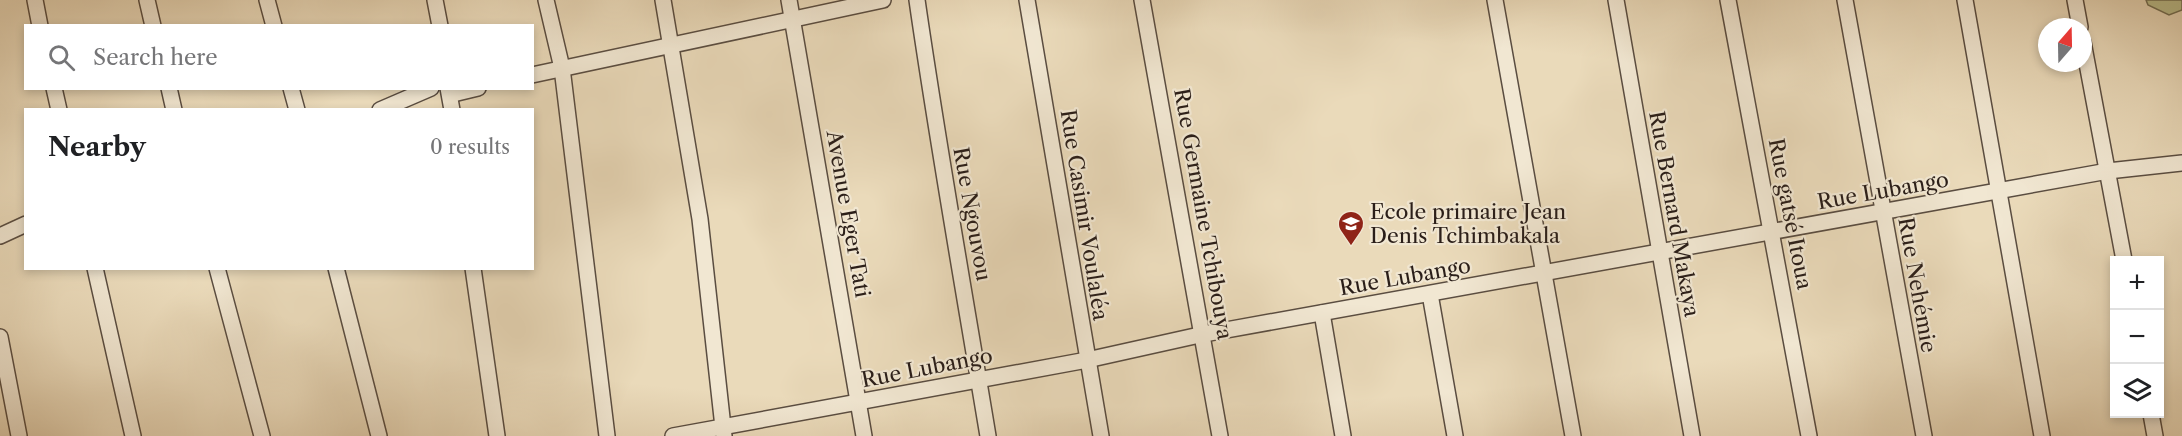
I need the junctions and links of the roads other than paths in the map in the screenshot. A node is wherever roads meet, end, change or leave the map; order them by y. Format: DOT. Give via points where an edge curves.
graph roads {
  1 [pos="35,0"];
  2 [pos="147,0"];
  3 [pos="267,0"];
  4 [pos="435,0"];
  5 [pos="546,0"];
  6 [pos="663,0"];
  7 [pos="789,0"];
  8 [pos="883,0"];
  9 [pos="917,0"];
  10 [pos="1027,0"];
  11 [pos="1142,0"];
  12 [pos="1495,0"];
  13 [pos="1616,0"];
  14 [pos="1728,0"];
  15 [pos="1845,0"];
  16 [pos="1965,0"];
  17 [pos="2075,0"];
  18 [pos="2078,18"];
  19 [pos="793,19"];
  20 [pos="40,24"];
  21 [pos="153,24"];
  22 [pos="273,24"];
  23 [pos="440,24"];
  24 [pos="672,46"];
  25 [pos="562,68"];
  26 [pos="2089,72"];
  27 [pos="534,75"];
  28 [pos="54,90"];
  29 [pos="169,90"];
  30 [pos="292,90"];
  31 [pos="426,90"];
  32 [pos="469,90"];
  33 [pos="451,94"];
  34 [pos="59,108"];
  35 [pos="174,108"];
  36 [pos="296,108"];
  37 [pos="385,108"];
  38 [pos="2182,163"];
  39 [pos="2108,171"];
  40 [pos="1998,191"];
  41 [pos="1883,213"];
  42 [pos="24,225"];
  43 [pos="1773,233"];
  44 [pos="0,236"];
  45 [pos="1660,253"];
  46 [pos="2123,256"];
  47 [pos="95,270"];
  48 [pos="218,270"];
  49 [pos="337,270"];
  50 [pos="473,270"];
  51 [pos="1543,273"];
  52 [pos="1430,294"];
  53 [pos="1322,312"];
  54 [pos="1204,334"];
  55 [pos="0,337"];
  56 [pos="1087,360"];
  57 [pos="979,379"];
  58 [pos="859,403"];
  59 [pos="2152,418"];
  60 [pos="723,432"];
  61 [pos="19,436"];
  62 [pos="133,436"];
  63 [pos="262,436"];
  64 [pos="379,436"];
  65 [pos="497,436"];
  66 [pos="607,436"];
  67 [pos="673,436"];
  68 [pos="864,436"];
  69 [pos="988,436"];
  70 [pos="1101,436"];
  71 [pos="1220,436"];
  72 [pos="1343,436"];
  73 [pos="1455,436"];
  74 [pos="1573,436"];
  75 [pos="1692,436"];
  76 [pos="1809,436"];
  77 [pos="1924,436"];
  78 [pos="2042,436"];
  79 [pos="2155,436"];
  1 -- 20 [label="street"];
  2 -- 21 [label="street"];
  3 -- 22 [label="street"];
  4 -- 23 [label="street"];
  5 -- 25 [label="street"];
  6 -- 24 [label="street"];
  7 -- 19 [label="street, Avenue Eger Tati"];
  8 -- 19 [label="street"];
  9 -- 57 [label="street, Rue Ngouvou"];
  10 -- 56 [label="street, Rue Casimir Voulaléa"];
  11 -- 54 [label="street, Rue Germaine Tchibouya"];
  12 -- 51 [label="street"];
  13 -- 45 [label="street, Rue Bernard Makaya"];
  14 -- 43 [label="street, Rue gatsé Itoua"];
  15 -- 41 [label="street, Rue Nehémie"];
  16 -- 40 [label="street"];
  17 -- 18 [label="street"];
  19 -- 24 [label="street"];
  19 -- 58 [label="street, Avenue Eger Tati"];
  24 -- 25 [label="street"];
  24 -- 60 [label="street" via="700,219"];
  25 -- 27 [label="street"];
  25 -- 66 [label="street"];
  26 -- 39 [label="street"];
  28 -- 34 [label="street"];
  29 -- 35 [label="street"];
  30 -- 36 [label="street"];
  31 -- 37 [label="street"];
  32 -- 33 [label="street"];
  38 -- 39 [label="street, Rue Lubango"];
  39 -- 40 [label="street, Rue Lubango"];
  39 -- 46 [label="street"];
  40 -- 41 [label="street, Rue Lubango"];
  40 -- 78 [label="street"];
  41 -- 43 [label="street, Rue Lubango"];
  41 -- 77 [label="street, Rue Nehémie"];
  42 -- 44 [label="street"];
  43 -- 45 [label="street, Rue Lubango"];
  43 -- 76 [label="street, Rue gatsé Itoua"];
  45 -- 51 [label="street, Rue Lubango"];
  45 -- 75 [label="street, Rue Bernard Makaya"];
  47 -- 62 [label="street"];
  48 -- 63 [label="street"];
  49 -- 64 [label="street"];
  50 -- 65 [label="street"];
  51 -- 52 [label="street, Rue Lubango"];
  51 -- 74 [label="street"];
  52 -- 53 [label="street, Rue Lubango"];
  52 -- 73 [label="street"];
  53 -- 54 [label="street, Rue Lubango"];
  53 -- 72 [label="street"];
  54 -- 56 [label="street, Rue Lubango"];
  54 -- 71 [label="street, Rue Germaine Tchibouya"];
  55 -- 61 [label="street"];
  56 -- 57 [label="street, Rue Lubango"];
  56 -- 70 [label="street, Rue Casimir Voulaléa"];
  57 -- 58 [label="street, Rue Lubango"];
  57 -- 69 [label="street, Rue Ngouvou"];
  58 -- 60 [label="street, Rue Lubango"];
  58 -- 68 [label="street, Avenue Eger Tati"];
  59 -- 79 [label="street"];
  60 -- 67 [label="street, Rue Lubango"];
}
